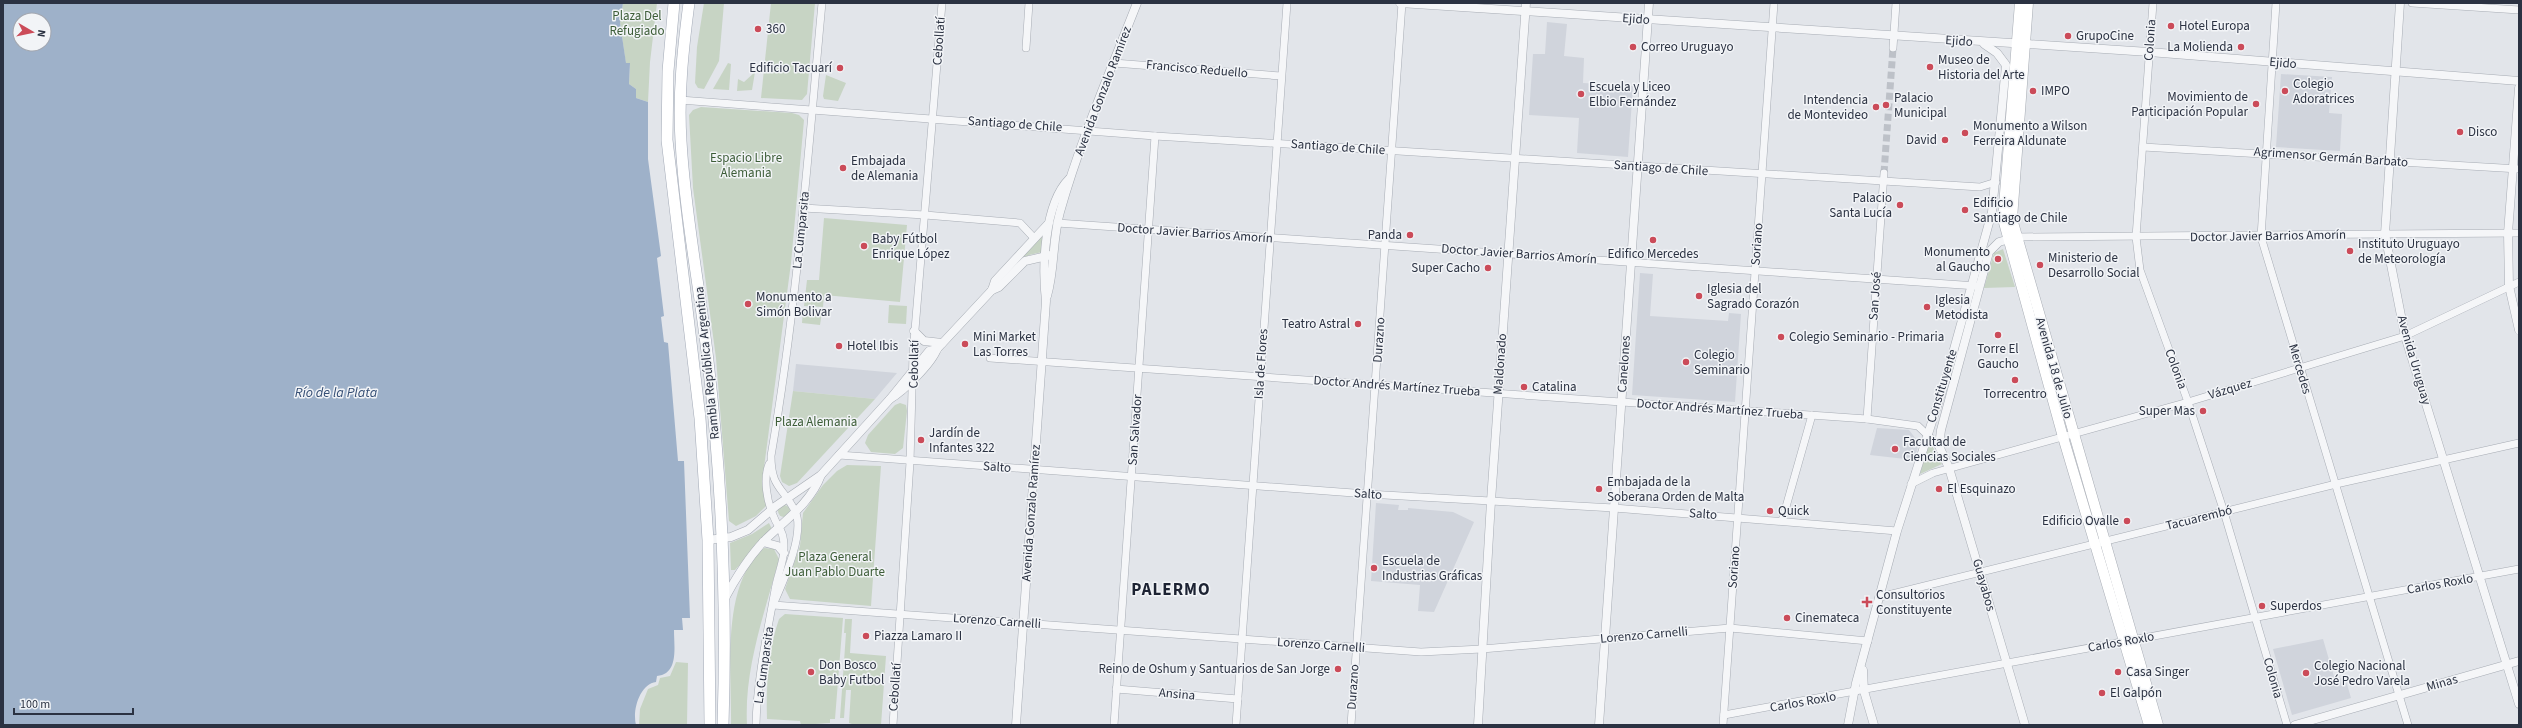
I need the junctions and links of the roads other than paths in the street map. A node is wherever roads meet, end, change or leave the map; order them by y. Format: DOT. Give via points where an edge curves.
graph roads {
  1 [pos="674,3"];
  2 [pos="689,3"];
  3 [pos="822,3"];
  4 [pos="942,3"];
  5 [pos="1029,3"];
  6 [pos="1137,3"];
  7 [pos="1287,3"];
  8 [pos="1401,3"];
  9 [pos="1526,3"];
  10 [pos="1649,3"];
  11 [pos="1774,3"];
  12 [pos="1896,3"];
  13 [pos="2020,3"];
  14 [pos="2028,3"];
  15 [pos="2153,3"];
  16 [pos="2276,3"];
  17 [pos="2400,3"];
  18 [pos="2412,3"];
  19 [pos="2519,10"];
  20 [pos="1525,12"];
  21 [pos="1648,20"];
  22 [pos="1773,29"];
  23 [pos="1894,37"];
  24 [pos="1981,43"];
  25 [pos="2021,45"];
  26 [pos="1026,48"];
  27 [pos="1893,48"];
  28 [pos="2150,52"];
  29 [pos="2272,62"];
  30 [pos="1114,63"];
  31 [pos="2006,65"];
  32 [pos="2394,72"];
  33 [pos="1281,76"];
  34 [pos="2519,81"];
  35 [pos="2014,86"];
  36 [pos="2519,88"];
  37 [pos="680,100"];
  38 [pos="2003,102"];
  39 [pos="812,109"];
  40 [pos="934,118"];
  41 [pos="1087,130"];
  42 [pos="1155,136"];
  43 [pos="1277,143"];
  44 [pos="2143,147"];
  45 [pos="1392,151"];
  46 [pos="2266,153"];
  47 [pos="1515,160"];
  48 [pos="2389,161"];
  49 [pos="1638,167"];
  50 [pos="2516,169"];
  51 [pos="1884,173"];
  52 [pos="1762,175"];
  53 [pos="1069,179"];
  54 [pos="1884,181"];
  55 [pos="1996,182"];
  56 [pos="803,208"];
  57 [pos="925,215"];
  58 [pos="1057,223"];
  59 [pos="1048,224"];
  60 [pos="1150,230"];
  61 [pos="2508,233"];
  62 [pos="2519,233"];
  63 [pos="2385,234"];
  64 [pos="2262,236"];
  65 [pos="2136,237"];
  66 [pos="1034,238"];
  67 [pos="1270,238"];
  68 [pos="2013,238"];
  69 [pos="1386,245"];
  70 [pos="1508,253"];
  71 [pos="1050,255"];
  72 [pos="1631,261"];
  73 [pos="1755,270"];
  74 [pos="1876,279"];
  75 [pos="2519,282"];
  76 [pos="1977,286"];
  77 [pos="2509,286"];
  78 [pos="992,290"];
  79 [pos="2519,330"];
  80 [pos="914,331"];
  81 [pos="2405,336"];
  82 [pos="940,346"];
  83 [pos="990,358"];
  84 [pos="1042,362"];
  85 [pos="2300,368"];
  86 [pos="1140,369"];
  87 [pos="912,371"];
  88 [pos="1260,377"];
  89 [pos="912,380"];
  90 [pos="1376,385"];
  91 [pos="1498,393"];
  92 [pos="890,399"];
  93 [pos="2188,402"];
  94 [pos="1621,403"];
  95 [pos="1745,411"];
  96 [pos="1812,415"];
  97 [pos="1867,419"];
  98 [pos="1927,433"];
  99 [pos="2068,436"];
  100 [pos="2519,443"];
  101 [pos="1939,446"];
  102 [pos="840,455"];
  103 [pos="772,456"];
  104 [pos="2443,460"];
  105 [pos="910,462"];
  106 [pos="1949,468"];
  107 [pos="1034,470"];
  108 [pos="821,475"];
  109 [pos="1132,476"];
  110 [pos="1911,484"];
  111 [pos="2336,484"];
  112 [pos="1253,485"];
  113 [pos="1367,494"];
  114 [pos="787,499"];
  115 [pos="1491,501"];
  116 [pos="1614,508"];
  117 [pos="771,510"];
  118 [pos="796,512"];
  119 [pos="2224,512"];
  120 [pos="1738,517"];
  121 [pos="1782,520"];
  122 [pos="781,526"];
  123 [pos="1897,531"];
  124 [pos="722,538"];
  125 [pos="708,540"];
  126 [pos="2100,541"];
  127 [pos="763,542"];
  128 [pos="784,553"];
  129 [pos="2519,569"];
  130 [pos="1980,571"];
  131 [pos="2480,577"];
  132 [pos="1880,597"];
  133 [pos="2368,597"];
  134 [pos="724,601"];
  135 [pos="773,605"];
  136 [pos="900,614"];
  137 [pos="2256,617"];
  138 [pos="1023,623"];
  139 [pos="1730,628"];
  140 [pos="1120,630"];
  141 [pos="1605,638"];
  142 [pos="1242,639"];
  143 [pos="1868,641"];
  144 [pos="2129,641"];
  145 [pos="1356,647"];
  146 [pos="1482,649"];
  147 [pos="1864,657"];
  148 [pos="2519,661"];
  149 [pos="2007,663"];
  150 [pos="2507,664"];
  151 [pos="1116,688"];
  152 [pos="1864,691"];
  153 [pos="1854,693"];
  154 [pos="2399,696"];
  155 [pos="1238,699"];
  156 [pos="2519,704"];
  157 [pos="1724,715"];
  158 [pos="710,725"];
  159 [pos="723,725"];
  160 [pos="756,725"];
  161 [pos="893,725"];
  162 [pos="1016,725"];
  163 [pos="1114,725"];
  164 [pos="1236,725"];
  165 [pos="1351,725"];
  166 [pos="1478,725"];
  167 [pos="1599,725"];
  168 [pos="1723,725"];
  169 [pos="1848,725"];
  170 [pos="1874,725"];
  171 [pos="2025,725"];
  172 [pos="2149,725"];
  173 [pos="2158,725"];
  174 [pos="2287,725"];
  175 [pos="2295,725"];
  176 [pos="2408,725"];
  1 -- 125 [label="main road, Rambla República Argentina" via="667,99 669,169 696,377"];
  2 -- 37 [label="main road, Rambla República Argentina"];
  3 -- 39 [label="street, La Cumparsita"];
  4 -- 40 [label="street, Cebollatí"];
  5 -- 26 [label="street"];
  6 -- 30 [label="street, Avenida Gonzalo Ramírez"];
  7 -- 33 [label="street, Isla de Flores"];
  8 -- 20 [label="street, Ejido"];
  8 -- 45 [label="street, Durazno"];
  9 -- 20 [label="street, Maldonado"];
  10 -- 21 [label="street, Canelones"];
  11 -- 22 [label="street, Soriano"];
  12 -- 23 [label="street"];
  13 -- 25 [label="main road, Avenida 18 de Julio"];
  14 -- 25 [label="main road, Avenida 18 de Julio"];
  15 -- 28 [label="street, Colonia"];
  16 -- 29 [label="street, Mercedes"];
  17 -- 32 [label="street, Avenida Uruguay"];
  18 -- 19 [label="street"];
  20 -- 21 [label="street, Ejido"];
  20 -- 47 [label="street, Maldonado"];
  21 -- 22 [label="street, Ejido"];
  21 -- 49 [label="street, Canelones"];
  22 -- 23 [label="street, Ejido"];
  22 -- 52 [label="street, Soriano"];
  23 -- 24 [label="street, Ejido"];
  23 -- 27 [label="street"];
  24 -- 25 [label="street, Ejido"];
  24 -- 31 [label="street, Avenida 18 de Julio" via="1997,53"];
  25 -- 28 [label="street, Ejido"];
  25 -- 35 [label="main road, Avenida 18 de Julio"];
  25 -- 68 [label="main road, Avenida 18 de Julio" via="2011,210"];
  28 -- 29 [label="street, Ejido"];
  28 -- 44 [label="street, Colonia"];
  29 -- 32 [label="street, Ejido"];
  29 -- 46 [label="street, Mercedes"];
  30 -- 33 [label="street, Francisco Reduello"];
  30 -- 41 [label="street, Avenida Gonzalo Ramírez"];
  31 -- 35 [label="street, Avenida 18 de Julio"];
  31 -- 38 [label="street"];
  32 -- 34 [label="street, Ejido"];
  32 -- 48 [label="street, Avenida Uruguay"];
  33 -- 43 [label="street, Isla de Flores"];
  35 -- 38 [label="street"];
  35 -- 68 [label="main road, Avenida 18 de Julio" via="2003,212"];
  36 -- 50 [label="street"];
  37 -- 39 [label="street, Santiago de Chile"];
  37 -- 124 [label="main road, Rambla República Argentina" via="683,169 711,390"];
  38 -- 55 [label="street"];
  39 -- 40 [label="street, Santiago de Chile"];
  39 -- 56 [label="street, La Cumparsita"];
  40 -- 41 [label="street, Santiago de Chile"];
  40 -- 57 [label="street, Cebollatí"];
  41 -- 42 [label="street, Santiago de Chile"];
  41 -- 53 [label="street, Avenida Gonzalo Ramírez"];
  42 -- 43 [label="street, Santiago de Chile"];
  42 -- 60 [label="street, San Salvador"];
  43 -- 45 [label="street, Santiago de Chile"];
  43 -- 67 [label="street, Isla de Flores"];
  44 -- 46 [label="street, Agrimensor Germán Barbato"];
  44 -- 65 [label="street, Colonia"];
  45 -- 47 [label="street, Santiago de Chile"];
  45 -- 69 [label="street, Durazno"];
  46 -- 48 [label="street, Agrimensor Germán Barbato"];
  46 -- 64 [label="street, Mercedes"];
  47 -- 49 [label="street, Santiago de Chile"];
  47 -- 70 [label="street, Maldonado"];
  48 -- 50 [label="street, Agrimensor Germán Barbato"];
  48 -- 63 [label="street, Avenida Uruguay"];
  49 -- 52 [label="street, Santiago de Chile"];
  49 -- 72 [label="street, Canelones"];
  50 -- 61 [label="street"];
  51 -- 54 [label="street, San José"];
  52 -- 54 [label="street, Santiago de Chile"];
  52 -- 73 [label="street, Soriano"];
  53 -- 58 [label="street, Avenida Gonzalo Ramírez"];
  53 -- 59 [label="street, Avenida Gonzalo Ramírez" via="1062,186"];
  54 -- 55 [label="street, Santiago de Chile" via="1980,187"];
  54 -- 74 [label="street, San José"];
  55 -- 76 [label="street, Constituyente"];
  56 -- 57 [label="street"];
  56 -- 103 [label="street, La Cumparsita"];
  57 -- 66 [label="street" via="1020,223"];
  57 -- 80 [label="street, Cebollatí"];
  58 -- 60 [label="street, Doctor Javier Barrios Amorín"];
  58 -- 71 [label="street, Avenida Gonzalo Ramírez"];
  59 -- 66 [label="street"];
  59 -- 71 [label="street, Avenida Gonzalo Ramírez"];
  60 -- 67 [label="street, Doctor Javier Barrios Amorín"];
  60 -- 86 [label="street, San Salvador"];
  61 -- 62 [label="street, Doctor Javier Barrios Amorín"];
  61 -- 63 [label="street, Doctor Javier Barrios Amorín"];
  61 -- 77 [label="street"];
  63 -- 64 [label="street, Doctor Javier Barrios Amorín"];
  63 -- 81 [label="street, Avenida Uruguay"];
  64 -- 65 [label="street, Doctor Javier Barrios Amorín"];
  64 -- 85 [label="street, Mercedes"];
  65 -- 68 [label="street, Doctor Javier Barrios Amorín"];
  65 -- 93 [label="street, Colonia" via="2140,270"];
  66 -- 78 [label="street" via="995,281"];
  67 -- 69 [label="street, Doctor Javier Barrios Amorín"];
  67 -- 88 [label="street, Isla de Flores"];
  68 -- 76 [label="street, Constituyente" via="1999,242 1989,252"];
  68 -- 99 [label="main road, Avenida 18 de Julio"];
  69 -- 70 [label="street, Doctor Javier Barrios Amorín"];
  69 -- 90 [label="street, Durazno"];
  70 -- 72 [label="street, Doctor Javier Barrios Amorín"];
  70 -- 91 [label="street, Maldonado"];
  71 -- 78 [label="street" via="1025,261 999,287"];
  71 -- 84 [label="street, Avenida Gonzalo Ramírez" via="1044,284 1046,301"];
  72 -- 73 [label="street, Doctor Javier Barrios Amorín"];
  72 -- 94 [label="street, Canelones"];
  73 -- 74 [label="street, Doctor Javier Barrios Amorín"];
  73 -- 95 [label="street, Soriano"];
  74 -- 76 [label="street, Doctor Javier Barrios Amorín"];
  74 -- 97 [label="street, San José"];
  75 -- 77 [label="street, Vázquez"];
  76 -- 98 [label="street, Constituyente"];
  76 -- 101 [label="street, Constituyente"];
  77 -- 79 [label="street"];
  77 -- 81 [label="street, Vázquez"];
  78 -- 82 [label="street"];
  80 -- 82 [label="street" via="924,341"];
  80 -- 87 [label="street, Cebollatí"];
  81 -- 85 [label="street, Vázquez"];
  81 -- 104 [label="street, Avenida Uruguay"];
  82 -- 87 [label="street" via="929,351"];
  82 -- 89 [label="street"];
  83 -- 84 [label="street, Doctor Andrés Martínez Trueba"];
  84 -- 86 [label="street, Doctor Andrés Martínez Trueba"];
  84 -- 107 [label="street, Avenida Gonzalo Ramírez"];
  85 -- 93 [label="street, Vázquez"];
  85 -- 111 [label="street, Mercedes"];
  86 -- 88 [label="street, Doctor Andrés Martínez Trueba"];
  86 -- 109 [label="street, San Salvador"];
  87 -- 89 [label="street, Cebollatí"];
  87 -- 92 [label="street"];
  88 -- 90 [label="street, Doctor Andrés Martínez Trueba"];
  88 -- 112 [label="street, Isla de Flores"];
  89 -- 92 [label="street" via="900,394"];
  89 -- 105 [label="street, Cebollatí"];
  90 -- 91 [label="street, Doctor Andrés Martínez Trueba"];
  90 -- 113 [label="street, Durazno"];
  91 -- 94 [label="street, Doctor Andrés Martínez Trueba"];
  91 -- 115 [label="street, Maldonado"];
  92 -- 102 [label="street"];
  93 -- 99 [label="street, Vázquez"];
  93 -- 119 [label="street, Colonia"];
  94 -- 95 [label="street, Doctor Andrés Martínez Trueba"];
  94 -- 116 [label="street, Canelones"];
  95 -- 96 [label="street, Doctor Andrés Martínez Trueba"];
  95 -- 120 [label="street, Soriano"];
  96 -- 97 [label="street, Doctor Andrés Martínez Trueba"];
  96 -- 121 [label="street"];
  97 -- 98 [label="street, Doctor Andrés Martínez Trueba" via="1910,423"];
  98 -- 101 [label="street, Doctor Andrés Martínez Trueba"];
  98 -- 110 [label="street, Constituyente"];
  99 -- 106 [label="street, Vázquez"];
  99 -- 126 [label="main road, Avenida 18 de Julio"];
  100 -- 104 [label="street, Tacuarembó"];
  101 -- 106 [label="street, Guayabos"];
  102 -- 105 [label="street, Salto"];
  102 -- 108 [label="street"];
  103 -- 114 [label="street, La Cumparsita" via="771,470 775,483"];
  103 -- 117 [label="street, La Cumparsita" via="766,480"];
  104 -- 111 [label="street, Tacuarembó"];
  104 -- 131 [label="street, Avenida Uruguay"];
  105 -- 107 [label="street, Salto"];
  105 -- 136 [label="street, Cebollatí"];
  106 -- 110 [label="street, Vázquez"];
  106 -- 130 [label="street, Guayabos"];
  107 -- 109 [label="street, Salto"];
  107 -- 138 [label="street, Avenida Gonzalo Ramírez"];
  108 -- 114 [label="street"];
  108 -- 118 [label="street"];
  109 -- 112 [label="street, Salto"];
  109 -- 140 [label="street, San Salvador"];
  110 -- 123 [label="street, Constituyente"];
  111 -- 119 [label="street, Tacuarembó"];
  111 -- 133 [label="street, Mercedes"];
  112 -- 113 [label="street, Salto"];
  112 -- 142 [label="street, Isla de Flores"];
  113 -- 115 [label="street, Salto"];
  113 -- 145 [label="street, Durazno"];
  114 -- 117 [label="street"];
  114 -- 118 [label="street, La Cumparsita"];
  115 -- 116 [label="street, Salto"];
  115 -- 146 [label="street, Maldonado"];
  116 -- 120 [label="street, Salto"];
  116 -- 141 [label="street, Canelones"];
  117 -- 122 [label="street, La Cumparsita"];
  117 -- 124 [label="street" via="748,530"];
  118 -- 122 [label="street"];
  118 -- 135 [label="street, La Cumparsita" via="794,548"];
  119 -- 126 [label="street, Tacuarembó"];
  119 -- 137 [label="street, Colonia"];
  120 -- 121 [label="street, Salto"];
  120 -- 139 [label="street, Soriano"];
  121 -- 123 [label="street, Salto"];
  122 -- 127 [label="street"];
  122 -- 128 [label="street, La Cumparsita"];
  123 -- 132 [label="street, Constituyente"];
  124 -- 125 [label="street"];
  124 -- 134 [label="main road, Rambla República Argentina"];
  125 -- 158 [label="main road, Rambla República Argentina"];
  126 -- 130 [label="street, Tacuarembó"];
  126 -- 144 [label="main road, Avenida 18 de Julio"];
  127 -- 128 [label="street" via="778,546"];
  127 -- 134 [label="street" via="741,570"];
  128 -- 135 [label="street, La Cumparsita"];
  129 -- 131 [label="street, Carlos Roxlo"];
  130 -- 132 [label="street, Tacuarembó"];
  130 -- 149 [label="street, Guayabos"];
  131 -- 133 [label="street, Carlos Roxlo"];
  131 -- 150 [label="street, Avenida Uruguay"];
  132 -- 143 [label="street, Constituyente"];
  133 -- 137 [label="street, Carlos Roxlo"];
  133 -- 154 [label="street, Mercedes"];
  134 -- 159 [label="main road, Rambla República Argentina"];
  135 -- 136 [label="street, Lorenzo Carnelli"];
  135 -- 160 [label="street, La Cumparsita" via="762,663"];
  136 -- 138 [label="street, Lorenzo Carnelli"];
  136 -- 161 [label="street, Cebollatí"];
  137 -- 144 [label="street, Carlos Roxlo"];
  137 -- 174 [label="street, Colonia"];
  138 -- 140 [label="street, Lorenzo Carnelli"];
  138 -- 162 [label="street, Avenida Gonzalo Ramírez"];
  139 -- 141 [label="street, Lorenzo Carnelli"];
  139 -- 143 [label="street, Lorenzo Carnelli"];
  139 -- 157 [label="street, Soriano"];
  140 -- 142 [label="street, Lorenzo Carnelli"];
  140 -- 151 [label="street, San Salvador"];
  141 -- 146 [label="street, Lorenzo Carnelli"];
  141 -- 167 [label="street, Canelones"];
  142 -- 145 [label="street, Lorenzo Carnelli"];
  142 -- 155 [label="street, Isla de Flores"];
  143 -- 147 [label="street, Constituyente"];
  144 -- 149 [label="street, Carlos Roxlo"];
  144 -- 172 [label="main road, Avenida 18 de Julio"];
  144 -- 173 [label="main road, Avenida 18 de Julio"];
  145 -- 146 [label="street, Lorenzo Carnelli" via="1421,652"];
  145 -- 165 [label="street, Durazno"];
  146 -- 166 [label="street, Maldonado"];
  147 -- 152 [label="street, Constituyente"];
  147 -- 153 [label="street, Constituyente"];
  148 -- 150 [label="street, Minas"];
  149 -- 152 [label="street, Carlos Roxlo"];
  149 -- 171 [label="street, Guayabos"];
  150 -- 154 [label="street, Minas"];
  150 -- 156 [label="street, Avenida Uruguay"];
  151 -- 155 [label="street, Ansina"];
  151 -- 163 [label="street, San Salvador"];
  152 -- 153 [label="street, Carlos Roxlo"];
  152 -- 170 [label="street, Constituyente"];
  153 -- 157 [label="street, Carlos Roxlo"];
  153 -- 169 [label="street, Constituyente"];
  154 -- 175 [label="street, Minas"];
  154 -- 176 [label="street, Mercedes"];
  155 -- 164 [label="street, Isla de Flores"];
  157 -- 168 [label="street, Soriano"];
}
